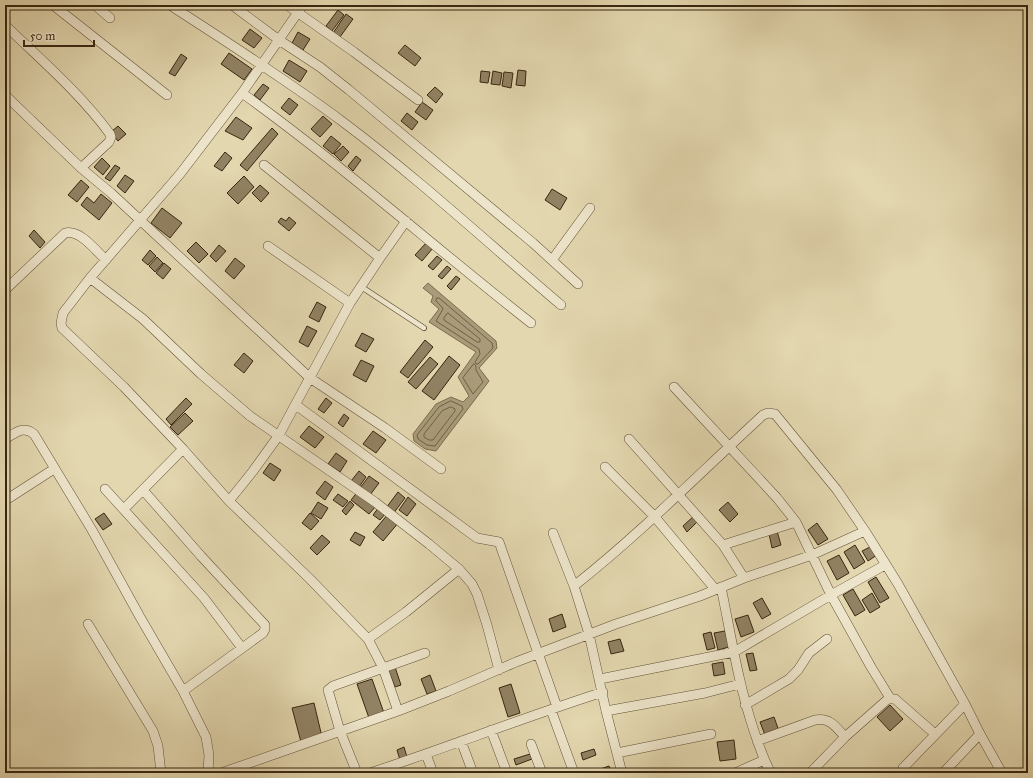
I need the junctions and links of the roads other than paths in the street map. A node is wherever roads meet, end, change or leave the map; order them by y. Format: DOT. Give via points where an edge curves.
graph roads {
  1 [pos="53,5"];
  2 [pos="95,5"];
  3 [pos="170,5"];
  4 [pos="232,5"];
  5 [pos="287,5"];
  6 [pos="303,5"];
  7 [pos="298,13"];
  8 [pos="110,18"];
  9 [pos="5,25"];
  10 [pos="279,40"];
  11 [pos="261,65"];
  12 [pos="242,93"];
  13 [pos="5,95"];
  14 [pos="167,95"];
  15 [pos="418,100"];
  16 [pos="264,165"];
  17 [pos="81,168"];
  18 [pos="590,208"];
  19 [pos="140,221"];
  20 [pos="406,221"];
  21 [pos="268,246"];
  22 [pos="380,258"];
  23 [pos="106,260"];
  24 [pos="552,260"];
  25 [pos="90,278"];
  26 [pos="578,284"];
  27 [pos="360,286"];
  28 [pos="5,290"];
  29 [pos="350,303"];
  30 [pos="561,305"];
  31 [pos="531,323"];
  32 [pos="424,328"];
  33 [pos="310,378"];
  34 [pos="674,387"];
  35 [pos="296,405"];
  36 [pos="279,435"];
  37 [pos="5,439"];
  38 [pos="629,439"];
  39 [pos="729,447"];
  40 [pos="183,449"];
  41 [pos="605,467"];
  42 [pos="54,469"];
  43 [pos="441,469"];
  44 [pos="105,489"];
  45 [pos="143,490"];
  46 [pos="679,494"];
  47 [pos="9,498"];
  48 [pos="229,501"];
  49 [pos="124,509"];
  50 [pos="654,516"];
  51 [pos="796,522"];
  52 [pos="865,531"];
  53 [pos="553,534"];
  54 [pos="723,545"];
  55 [pos="812,555"];
  56 [pos="885,565"];
  57 [pos="459,569"];
  58 [pos="744,578"];
  59 [pos="574,586"];
  60 [pos="718,588"];
  61 [pos="830,594"];
  62 [pos="88,624"];
  63 [pos="589,634"];
  64 [pos="368,639"];
  65 [pos="827,640"];
  66 [pos="242,648"];
  67 [pos="734,652"];
  68 [pos="424,653"];
  69 [pos="538,653"];
  70 [pos="383,668"];
  71 [pos="498,670"];
  72 [pos="600,679"];
  73 [pos="740,684"];
  74 [pos="183,691"];
  75 [pos="603,692"];
  76 [pos="890,698"];
  77 [pos="965,704"];
  78 [pos="745,705"];
  79 [pos="554,708"];
  80 [pos="398,711"];
  81 [pos="606,711"];
  82 [pos="340,730"];
  83 [pos="491,730"];
  84 [pos="711,734"];
  85 [pos="935,734"];
  86 [pos="980,734"];
  87 [pos="845,736"];
  88 [pos="461,741"];
  89 [pos="757,741"];
  90 [pos="531,744"];
  91 [pos="617,753"];
  92 [pos="426,754"];
  93 [pos="764,760"];
  94 [pos="903,768"];
  95 [pos="161,773"];
  96 [pos="208,773"];
  97 [pos="221,773"];
  98 [pos="357,773"];
  99 [pos="370,773"];
  100 [pos="433,773"];
  101 [pos="473,773"];
  102 [pos="507,773"];
  103 [pos="542,773"];
  104 [pos="574,773"];
  105 [pos="622,773"];
  106 [pos="711,773"];
  107 [pos="719,773"];
  108 [pos="735,773"];
  109 [pos="771,773"];
  110 [pos="810,773"];
  111 [pos="943,773"];
  112 [pos="1002,773"];
  1 -- 14 [label="street"];
  2 -- 8 [label="street"];
  3 -- 11 [label="street"];
  4 -- 10 [label="street"];
  5 -- 7 [label="street"];
  6 -- 7 [label="street"];
  7 -- 10 [label="street"];
  7 -- 15 [label="street"];
  9 -- 17 [label="street" via="84,102 110,134 109,142"];
  10 -- 11 [label="street"];
  10 -- 24 [label="street" via="349,90"];
  11 -- 12 [label="street"];
  11 -- 30 [label="street" via="344,123"];
  12 -- 19 [label="street"];
  12 -- 20 [label="street"];
  13 -- 17 [label="street"];
  16 -- 22 [label="street"];
  17 -- 19 [label="street"];
  18 -- 24 [label="street"];
  19 -- 23 [label="street"];
  19 -- 33 [label="street"];
  20 -- 22 [label="street"];
  20 -- 31 [label="street"];
  21 -- 29 [label="street"];
  22 -- 27 [label="street"];
  23 -- 25 [label="street"];
  23 -- 28 [label="street" via="80,236 65,233"];
  24 -- 26 [label="street"];
  25 -- 36 [label="street" via="143,319 200,374 250,416"];
  25 -- 40 [label="street" via="63,313 62,328 124,387"];
  27 -- 29 [label="street"];
  27 -- 32 [label="lane"];
  29 -- 33 [label="street"];
  33 -- 35 [label="street"];
  33 -- 43 [label="street"];
  34 -- 39 [label="street"];
  35 -- 36 [label="street"];
  35 -- 69 [label="street" via="477,538 499,542"];
  36 -- 48 [label="street"];
  36 -- 57 [label="street" via="375,502"];
  37 -- 42 [label="street" via="21,429 30,431"];
  38 -- 46 [label="street"];
  39 -- 46 [label="street"];
  39 -- 51 [label="street"];
  39 -- 52 [label="street" via="768,412 775,414 837,490"];
  40 -- 45 [label="street"];
  40 -- 48 [label="street"];
  41 -- 50 [label="street"];
  42 -- 47 [label="street"];
  42 -- 74 [label="street" via="92,530"];
  44 -- 49 [label="street"];
  45 -- 49 [label="street"];
  45 -- 66 [label="street" via="265,624 263,634"];
  46 -- 50 [label="street"];
  46 -- 54 [label="street"];
  48 -- 64 [label="street" via="310,578"];
  49 -- 66 [label="street" via="204,598"];
  50 -- 59 [label="street"];
  50 -- 60 [label="street"];
  51 -- 54 [label="street"];
  51 -- 55 [label="street"];
  52 -- 55 [label="street"];
  52 -- 56 [label="street"];
  53 -- 59 [label="street"];
  54 -- 58 [label="street"];
  55 -- 58 [label="street"];
  55 -- 61 [label="street"];
  56 -- 61 [label="street"];
  56 -- 77 [label="street"];
  57 -- 64 [label="street"];
  57 -- 71 [label="street" via="477,594"];
  58 -- 60 [label="street"];
  59 -- 63 [label="street"];
  60 -- 63 [label="street"];
  60 -- 67 [label="street"];
  61 -- 67 [label="street"];
  61 -- 76 [label="street"];
  62 -- 95 [label="street" via="153,731 158,746"];
  63 -- 69 [label="street"];
  63 -- 72 [label="street"];
  64 -- 70 [label="street"];
  65 -- 78 [label="street" via="809,653 789,679"];
  66 -- 74 [label="street"];
  67 -- 72 [label="street"];
  67 -- 73 [label="street"];
  68 -- 70 [label="street"];
  69 -- 71 [label="street"];
  69 -- 79 [label="street"];
  70 -- 80 [label="street"];
  70 -- 82 [label="street" via="328,690"];
  71 -- 80 [label="street"];
  72 -- 75 [label="street"];
  73 -- 78 [label="street"];
  73 -- 81 [label="street"];
  74 -- 96 [label="street" via="206,737"];
  75 -- 79 [label="street"];
  75 -- 81 [label="street"];
  76 -- 85 [label="street"];
  76 -- 87 [label="street"];
  77 -- 85 [label="street"];
  77 -- 86 [label="street"];
  78 -- 89 [label="street"];
  79 -- 83 [label="street"];
  79 -- 104 [label="street"];
  80 -- 82 [label="street"];
  81 -- 91 [label="street"];
  82 -- 97 [label="street"];
  82 -- 98 [label="street"];
  83 -- 88 [label="street"];
  83 -- 102 [label="street"];
  84 -- 91 [label="street"];
  85 -- 94 [label="street"];
  86 -- 111 [label="street"];
  86 -- 112 [label="street"];
  87 -- 89 [label="street" via="832,723 821,719"];
  87 -- 110 [label="street"];
  88 -- 92 [label="street"];
  88 -- 101 [label="street"];
  89 -- 93 [label="street"];
  90 -- 103 [label="street"];
  91 -- 105 [label="street"];
  92 -- 99 [label="street"];
  92 -- 100 [label="street"];
  93 -- 108 [label="street"];
  93 -- 109 [label="street"];
  106 -- 107 [label="street"];
}
